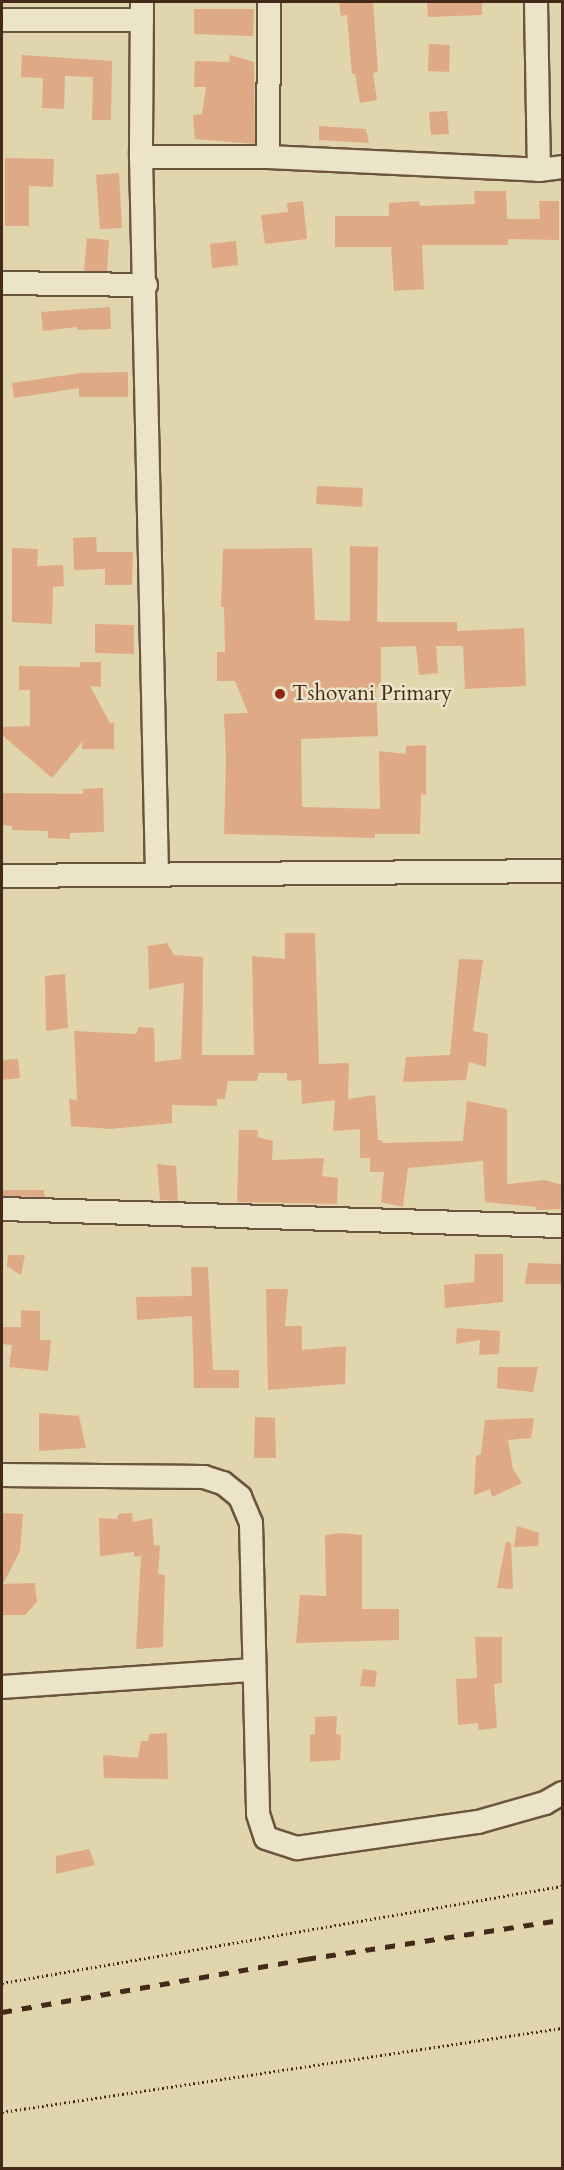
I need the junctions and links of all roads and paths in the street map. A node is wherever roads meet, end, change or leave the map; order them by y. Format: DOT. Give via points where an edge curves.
graph roads {
  1 [pos="269,2"];
  2 [pos="536,2"];
  3 [pos="142,11"];
  4 [pos="2,20"];
  5 [pos="141,157"];
  6 [pos="268,157"];
  7 [pos="562,167"];
  8 [pos="539,170"];
  9 [pos="2,284"];
  10 [pos="146,285"];
  11 [pos="562,871"];
  12 [pos="157,875"];
  13 [pos="2,876"];
  14 [pos="2,1209"];
  15 [pos="562,1226"];
  16 [pos="2,1475"];
  17 [pos="254,1670"];
  18 [pos="2,1687"];
  19 [pos="562,1793"];
  20 [pos="562,1886"];
  21 [pos="2,1983"];
  22 [pos="562,2028"];
  23 [pos="2,2112"];
  1 -- 6 [label="street"];
  2 -- 8 [label="street"];
  3 -- 4 [label="street"];
  3 -- 5 [label="street"];
  5 -- 6 [label="street"];
  5 -- 10 [label="street"];
  6 -- 8 [label="street"];
  7 -- 8 [label="street"];
  9 -- 10 [label="street"];
  10 -- 12 [label="street"];
  11 -- 12 [label="street"];
  12 -- 13 [label="street"];
  14 -- 15 [label="street"];
  16 -- 17 [label="street" via="204,1478 223,1483 240,1497 251,1523"];
  17 -- 18 [label="street"];
  17 -- 19 [label="street" via="258,1814 266,1838 297,1848 478,1822 545,1803"];
  20 -- 21 [label="path"];
  22 -- 23 [label="path"];
}
